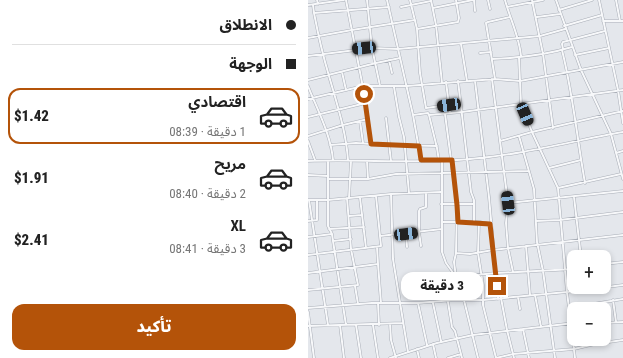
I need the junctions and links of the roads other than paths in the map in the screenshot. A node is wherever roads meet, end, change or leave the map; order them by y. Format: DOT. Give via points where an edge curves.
graph roads {
  1 [pos="318,0"];
  2 [pos="345,0"];
  3 [pos="367,0"];
  4 [pos="387,0"];
  5 [pos="410,0"];
  6 [pos="473,0"];
  7 [pos="488,0"];
  8 [pos="505,0"];
  9 [pos="543,0"];
  10 [pos="556,0"];
  11 [pos="592,0"];
  12 [pos="599,0"];
  13 [pos="616,0"];
  14 [pos="431,1"];
  15 [pos="456,1"];
  16 [pos="532,1"];
  17 [pos="318,4"];
  18 [pos="313,5"];
  19 [pos="411,5"];
  20 [pos="308,6"];
  21 [pos="389,7"];
  22 [pos="401,7"];
  23 [pos="507,7"];
  24 [pos="368,8"];
  25 [pos="433,8"];
  26 [pos="348,10"];
  27 [pos="490,10"];
  28 [pos="559,10"];
  29 [pos="475,12"];
  30 [pos="314,13"];
  31 [pos="560,14"];
  32 [pos="602,15"];
  33 [pos="510,17"];
  34 [pos="537,18"];
  35 [pos="415,20"];
  36 [pos="603,21"];
  37 [pos="622,21"];
  38 [pos="392,24"];
  39 [pos="436,25"];
  40 [pos="564,26"];
  41 [pos="371,27"];
  42 [pos="417,29"];
  43 [pos="566,29"];
  44 [pos="352,30"];
  45 [pos="605,31"];
  46 [pos="318,36"];
  47 [pos="540,36"];
  48 [pos="308,38"];
  49 [pos="517,38"];
  50 [pos="489,40"];
  51 [pos="570,40"];
  52 [pos="461,44"];
  53 [pos="438,45"];
  54 [pos="418,47"];
  55 [pos="572,47"];
  56 [pos="372,48"];
  57 [pos="398,48"];
  58 [pos="609,48"];
  59 [pos="356,49"];
  60 [pos="562,50"];
  61 [pos="491,52"];
  62 [pos="480,53"];
  63 [pos="323,54"];
  64 [pos="543,54"];
  65 [pos="575,55"];
  66 [pos="308,56"];
  67 [pos="400,58"];
  68 [pos="520,58"];
  69 [pos="492,59"];
  70 [pos="389,60"];
  71 [pos="623,62"];
  72 [pos="376,63"];
  73 [pos="612,64"];
  74 [pos="359,67"];
  75 [pos="581,70"];
  76 [pos="342,72"];
  77 [pos="392,73"];
  78 [pos="567,73"];
  79 [pos="328,75"];
  80 [pos="547,77"];
  81 [pos="493,79"];
  82 [pos="308,80"];
  83 [pos="475,80"];
  84 [pos="467,81"];
  85 [pos="520,81"];
  86 [pos="458,82"];
  87 [pos="444,83"];
  88 [pos="421,85"];
  89 [pos="308,86"];
  90 [pos="363,86"];
  91 [pos="380,86"];
  92 [pos="407,86"];
  93 [pos="394,87"];
  94 [pos="346,90"];
  95 [pos="618,90"];
  96 [pos="623,90"];
  97 [pos="334,93"];
  98 [pos="593,95"];
  99 [pos="572,97"];
  100 [pos="313,98"];
  101 [pos="308,99"];
  102 [pos="550,100"];
  103 [pos="366,103"];
  104 [pos="521,104"];
  105 [pos="449,105"];
  106 [pos="426,108"];
  107 [pos="495,108"];
  108 [pos="338,109"];
  109 [pos="478,110"];
  110 [pos="622,111"];
  111 [pos="462,112"];
  112 [pos="450,113"];
  113 [pos="319,114"];
  114 [pos="428,114"];
  115 [pos="445,114"];
  116 [pos="413,115"];
  117 [pos="603,115"];
  118 [pos="308,117"];
  119 [pos="386,118"];
  120 [pos="368,119"];
  121 [pos="360,121"];
  122 [pos="575,122"];
  123 [pos="623,123"];
  124 [pos="343,124"];
  125 [pos="553,128"];
  126 [pos="326,131"];
  127 [pos="532,132"];
  128 [pos="623,132"];
  129 [pos="611,134"];
  130 [pos="308,136"];
  131 [pos="519,136"];
  132 [pos="308,141"];
  133 [pos="577,141"];
  134 [pos="347,142"];
  135 [pos="500,142"];
  136 [pos="364,143"];
  137 [pos="330,144"];
  138 [pos="371,144"];
  139 [pos="388,145"];
  140 [pos="405,145"];
  141 [pos="419,146"];
  142 [pos="436,146"];
  143 [pos="540,148"];
  144 [pos="623,151"];
  145 [pos="523,152"];
  146 [pos="616,153"];
  147 [pos="502,155"];
  148 [pos="484,158"];
  149 [pos="468,159"];
  150 [pos="333,160"];
  151 [pos="350,160"];
  152 [pos="391,160"];
  153 [pos="421,160"];
  154 [pos="438,160"];
  155 [pos="442,160"];
  156 [pos="452,160"];
  157 [pos="581,160"];
  158 [pos="308,161"];
  159 [pos="315,161"];
  160 [pos="328,161"];
  161 [pos="367,161"];
  162 [pos="406,161"];
  163 [pos="549,168"];
  164 [pos="528,171"];
  165 [pos="469,172"];
  166 [pos="485,172"];
  167 [pos="504,172"];
  168 [pos="442,173"];
  169 [pos="454,173"];
  170 [pos="406,174"];
  171 [pos="622,174"];
  172 [pos="308,175"];
  173 [pos="328,177"];
  174 [pos="350,179"];
  175 [pos="368,179"];
  176 [pos="623,179"];
  177 [pos="585,183"];
  178 [pos="558,188"];
  179 [pos="623,191"];
  180 [pos="441,192"];
  181 [pos="408,193"];
  182 [pos="426,193"];
  183 [pos="391,194"];
  184 [pos="376,196"];
  185 [pos="574,196"];
  186 [pos="559,197"];
  187 [pos="348,198"];
  188 [pos="360,198"];
  189 [pos="309,200"];
  190 [pos="317,200"];
  191 [pos="328,200"];
  192 [pos="536,201"];
  193 [pos="508,203"];
  194 [pos="441,204"];
  195 [pos="474,204"];
  196 [pos="457,205"];
  197 [pos="623,212"];
  198 [pos="362,215"];
  199 [pos="349,216"];
  200 [pos="576,218"];
  201 [pos="312,220"];
  202 [pos="560,220"];
  203 [pos="308,221"];
  204 [pos="536,221"];
  205 [pos="442,222"];
  206 [pos="458,222"];
  207 [pos="474,222"];
  208 [pos="479,222"];
  209 [pos="490,224"];
  210 [pos="364,227"];
  211 [pos="350,228"];
  212 [pos="442,229"];
  213 [pos="329,230"];
  214 [pos="419,232"];
  215 [pos="332,234"];
  216 [pos="406,234"];
  217 [pos="392,235"];
  218 [pos="623,235"];
  219 [pos="314,236"];
  220 [pos="380,236"];
  221 [pos="308,237"];
  222 [pos="351,239"];
  223 [pos="579,240"];
  224 [pos="333,241"];
  225 [pos="562,242"];
  226 [pos="537,245"];
  227 [pos="421,246"];
  228 [pos="526,246"];
  229 [pos="377,247"];
  230 [pos="407,247"];
  231 [pos="366,248"];
  232 [pos="508,248"];
  233 [pos="352,249"];
  234 [pos="493,250"];
  235 [pos="580,250"];
  236 [pos="334,251"];
  237 [pos="456,253"];
  238 [pos="478,253"];
  239 [pos="317,254"];
  240 [pos="308,255"];
  241 [pos="623,262"];
  242 [pos="611,263"];
  243 [pos="378,264"];
  244 [pos="354,267"];
  245 [pos="337,270"];
  246 [pos="565,270"];
  247 [pos="543,271"];
  248 [pos="320,272"];
  249 [pos="512,272"];
  250 [pos="528,272"];
  251 [pos="308,273"];
  252 [pos="496,273"];
  253 [pos="481,274"];
  254 [pos="456,277"];
  255 [pos="623,285"];
  256 [pos="355,286"];
  257 [pos="611,286"];
  258 [pos="340,287"];
  259 [pos="322,289"];
  260 [pos="308,290"];
  261 [pos="567,292"];
  262 [pos="546,294"];
  263 [pos="530,295"];
  264 [pos="535,295"];
  265 [pos="517,296"];
  266 [pos="500,299"];
  267 [pos="623,299"];
  268 [pos="459,300"];
  269 [pos="464,300"];
  270 [pos="483,300"];
  271 [pos="613,300"];
  272 [pos="448,301"];
  273 [pos="603,302"];
  274 [pos="379,303"];
  275 [pos="399,303"];
  276 [pos="418,303"];
  277 [pos="433,303"];
  278 [pos="343,304"];
  279 [pos="358,304"];
  280 [pos="325,306"];
  281 [pos="308,308"];
  282 [pos="520,310"];
  283 [pos="308,312"];
  284 [pos="611,322"];
  285 [pos="616,322"];
  286 [pos="623,322"];
  287 [pos="403,323"];
  288 [pos="390,324"];
  289 [pos="567,324"];
  290 [pos="328,325"];
  291 [pos="340,325"];
  292 [pos="346,325"];
  293 [pos="356,325"];
  294 [pos="373,325"];
  295 [pos="379,325"];
  296 [pos="309,326"];
  297 [pos="552,326"];
  298 [pos="541,327"];
  299 [pos="523,329"];
  300 [pos="507,330"];
  301 [pos="489,332"];
  302 [pos="473,335"];
  303 [pos="457,338"];
  304 [pos="623,340"];
  305 [pos="441,341"];
  306 [pos="433,344"];
  307 [pos="428,346"];
  308 [pos="574,346"];
  309 [pos="417,349"];
  310 [pos="574,349"];
  311 [pos="555,351"];
  312 [pos="408,352"];
  313 [pos="528,352"];
  314 [pos="461,354"];
  315 [pos="513,354"];
  316 [pos="396,357"];
  317 [pos="314,358"];
  318 [pos="344,358"];
  319 [pos="360,358"];
  320 [pos="378,358"];
  321 [pos="390,358"];
  322 [pos="419,358"];
  323 [pos="436,358"];
  324 [pos="448,358"];
  325 [pos="462,358"];
  326 [pos="478,358"];
  327 [pos="496,358"];
  328 [pos="514,358"];
  329 [pos="529,358"];
  330 [pos="555,358"];
  331 [pos="576,358"];
  1 -- 17 [label="street"];
  2 -- 17 [label="street"];
  2 -- 26 [label="street"];
  3 -- 24 [label="street"];
  4 -- 21 [label="street"];
  5 -- 19 [label="street"];
  6 -- 15 [label="street"];
  6 -- 29 [label="street"];
  7 -- 27 [label="street"];
  8 -- 23 [label="street"];
  9 -- 16 [label="street"];
  10 -- 28 [label="street"];
  11 -- 28 [label="street"];
  12 -- 32 [label="street"];
  13 -- 37 [label="street"];
  14 -- 19 [label="street"];
  14 -- 25 [label="street"];
  15 -- 25 [label="street"];
  15 -- 39 [label="street" via="459,21"];
  16 -- 23 [label="street"];
  16 -- 34 [label="street"];
  17 -- 18 [label="street"];
  18 -- 20 [label="street"];
  18 -- 30 [label="street"];
  19 -- 22 [label="street"];
  19 -- 35 [label="street"];
  21 -- 24 [label="street"];
  21 -- 38 [label="street"];
  23 -- 33 [label="street"];
  24 -- 26 [label="street"];
  24 -- 41 [label="street"];
  25 -- 39 [label="street"];
  26 -- 30 [label="street"];
  26 -- 44 [label="street"];
  28 -- 31 [label="street"];
  30 -- 46 [label="street"];
  31 -- 34 [label="street"];
  31 -- 40 [label="street"];
  32 -- 36 [label="street"];
  32 -- 40 [label="street"];
  33 -- 49 [label="street"];
  33 -- 50 [label="street" via="487,22"];
  34 -- 47 [label="street"];
  35 -- 38 [label="street"];
  35 -- 42 [label="street"];
  36 -- 37 [label="street"];
  36 -- 45 [label="street"];
  38 -- 41 [label="street"];
  38 -- 57 [label="street"];
  39 -- 42 [label="street"];
  39 -- 53 [label="street"];
  40 -- 43 [label="street"];
  41 -- 44 [label="street"];
  41 -- 56 [label="street"];
  42 -- 54 [label="street"];
  43 -- 47 [label="street"];
  43 -- 51 [label="street"];
  44 -- 46 [label="street"];
  44 -- 59 [label="street"];
  45 -- 51 [label="street"];
  45 -- 58 [label="street"];
  46 -- 48 [label="street"];
  46 -- 63 [label="street"];
  47 -- 49 [label="street"];
  47 -- 64 [label="street"];
  49 -- 50 [label="street"];
  49 -- 68 [label="street" via="520,44"];
  50 -- 52 [label="street"];
  50 -- 61 [label="street"];
  51 -- 55 [label="street"];
  51 -- 60 [label="street" via="562,42"];
  52 -- 53 [label="street"];
  52 -- 84 [label="street"];
  53 -- 54 [label="street"];
  53 -- 87 [label="street"];
  54 -- 57 [label="street"];
  54 -- 88 [label="street"];
  55 -- 60 [label="street"];
  55 -- 65 [label="street"];
  56 -- 57 [label="street"];
  56 -- 59 [label="street"];
  56 -- 72 [label="street"];
  57 -- 67 [label="street"];
  58 -- 65 [label="street"];
  58 -- 73 [label="street"];
  59 -- 63 [label="street"];
  59 -- 74 [label="street"];
  60 -- 64 [label="street"];
  60 -- 78 [label="street"];
  61 -- 62 [label="street"];
  61 -- 69 [label="street"];
  63 -- 66 [label="street"];
  63 -- 79 [label="street"];
  64 -- 68 [label="street"];
  64 -- 80 [label="street"];
  65 -- 75 [label="street"];
  67 -- 70 [label="street"];
  67 -- 92 [label="street"];
  68 -- 69 [label="street"];
  68 -- 85 [label="street"];
  69 -- 81 [label="street"];
  70 -- 72 [label="street"];
  70 -- 77 [label="street"];
  71 -- 73 [label="street"];
  72 -- 74 [label="street"];
  72 -- 91 [label="street"];
  73 -- 75 [label="street"];
  73 -- 95 [label="street"];
  74 -- 76 [label="street"];
  74 -- 90 [label="street"];
  75 -- 78 [label="street"];
  75 -- 98 [label="street"];
  76 -- 79 [label="street"];
  76 -- 94 [label="street"];
  78 -- 80 [label="street"];
  78 -- 99 [label="street"];
  79 -- 82 [label="street"];
  79 -- 97 [label="street"];
  80 -- 85 [label="street"];
  80 -- 102 [label="street"];
  81 -- 83 [label="street"];
  81 -- 85 [label="street"];
  81 -- 107 [label="street"];
  83 -- 84 [label="street"];
  83 -- 109 [label="street"];
  84 -- 86 [label="street"];
  85 -- 104 [label="street"];
  86 -- 87 [label="street"];
  86 -- 111 [label="street"];
  87 -- 88 [label="street"];
  87 -- 105 [label="street"];
  88 -- 92 [label="street"];
  88 -- 106 [label="street"];
  89 -- 100 [label="street"];
  90 -- 91 [label="street"];
  90 -- 94 [label="street"];
  90 -- 103 [label="street"];
  91 -- 93 [label="street"];
  92 -- 93 [label="street"];
  92 -- 116 [label="street"];
  93 -- 140 [label="street"];
  94 -- 97 [label="street"];
  95 -- 96 [label="street"];
  95 -- 98 [label="street"];
  95 -- 110 [label="street"];
  97 -- 100 [label="street"];
  97 -- 108 [label="street"];
  98 -- 99 [label="street"];
  98 -- 117 [label="street"];
  99 -- 102 [label="street"];
  99 -- 122 [label="street"];
  100 -- 101 [label="street"];
  100 -- 113 [label="street"];
  102 -- 104 [label="street"];
  102 -- 125 [label="street"];
  103 -- 108 [label="street"];
  103 -- 120 [label="street"];
  104 -- 107 [label="street"];
  104 -- 127 [label="street"];
  105 -- 106 [label="street"];
  105 -- 112 [label="street"];
  106 -- 114 [label="street"];
  107 -- 109 [label="street"];
  107 -- 135 [label="street"];
  108 -- 113 [label="street"];
  108 -- 124 [label="street"];
  109 -- 111 [label="street"];
  109 -- 148 [label="street"];
  110 -- 117 [label="street"];
  110 -- 123 [label="street"];
  111 -- 112 [label="street"];
  111 -- 149 [label="street"];
  112 -- 115 [label="street"];
  113 -- 118 [label="street"];
  113 -- 126 [label="street"];
  114 -- 115 [label="street"];
  114 -- 116 [label="street"];
  114 -- 142 [label="street"];
  115 -- 156 [label="street"];
  116 -- 141 [label="street"];
  117 -- 122 [label="street"];
  117 -- 129 [label="street"];
  119 -- 139 [label="street"];
  120 -- 121 [label="street"];
  120 -- 138 [label="street"];
  121 -- 124 [label="street"];
  121 -- 136 [label="street"];
  122 -- 125 [label="street"];
  122 -- 133 [label="street"];
  124 -- 126 [label="street"];
  124 -- 134 [label="street"];
  125 -- 127 [label="street"];
  126 -- 130 [label="street"];
  126 -- 137 [label="street"];
  127 -- 131 [label="street"];
  127 -- 143 [label="street"];
  128 -- 129 [label="street"];
  129 -- 133 [label="street"];
  129 -- 146 [label="street"];
  131 -- 135 [label="street"];
  131 -- 145 [label="street"];
  132 -- 159 [label="street"];
  133 -- 143 [label="street"];
  133 -- 157 [label="street"];
  134 -- 136 [label="street"];
  134 -- 137 [label="street"];
  134 -- 151 [label="street"];
  135 -- 147 [label="street"];
  136 -- 138 [label="street"];
  137 -- 150 [label="street"];
  138 -- 139 [label="street"];
  139 -- 140 [label="street"];
  139 -- 152 [label="street"];
  140 -- 141 [label="street"];
  140 -- 162 [label="street"];
  141 -- 142 [label="street"];
  141 -- 153 [label="street"];
  142 -- 154 [label="street"];
  143 -- 145 [label="street"];
  143 -- 163 [label="street"];
  144 -- 146 [label="street"];
  145 -- 147 [label="street"];
  145 -- 164 [label="street"];
  146 -- 171 [label="street"];
  147 -- 148 [label="street"];
  147 -- 167 [label="street"];
  148 -- 149 [label="street"];
  148 -- 166 [label="street"];
  149 -- 156 [label="street"];
  149 -- 165 [label="street"];
  150 -- 151 [label="street"];
  150 -- 160 [label="street"];
  151 -- 161 [label="street"];
  151 -- 174 [label="street"];
  152 -- 161 [label="street"];
  152 -- 162 [label="street"];
  153 -- 154 [label="street"];
  153 -- 162 [label="street"];
  154 -- 155 [label="street"];
  155 -- 156 [label="street"];
  155 -- 168 [label="street"];
  156 -- 169 [label="street"];
  157 -- 163 [label="street"];
  157 -- 177 [label="street"];
  158 -- 159 [label="street"];
  159 -- 160 [label="street"];
  160 -- 173 [label="street"];
  161 -- 175 [label="street"];
  162 -- 170 [label="street"];
  163 -- 178 [label="street"];
  164 -- 167 [label="street"];
  164 -- 192 [label="street"];
  165 -- 166 [label="street"];
  165 -- 169 [label="street"];
  165 -- 195 [label="street"];
  166 -- 167 [label="street"];
  166 -- 209 [label="street"];
  167 -- 193 [label="street"];
  168 -- 169 [label="street"];
  168 -- 170 [label="street"];
  168 -- 180 [label="street"];
  169 -- 196 [label="street"];
  170 -- 175 [label="street"];
  170 -- 181 [label="street"];
  171 -- 176 [label="street"];
  171 -- 177 [label="street"];
  172 -- 173 [label="street"];
  173 -- 174 [label="street"];
  173 -- 191 [label="street"];
  174 -- 175 [label="street"];
  174 -- 187 [label="street"];
  177 -- 178 [label="street"];
  178 -- 186 [label="street"];
  179 -- 185 [label="street"];
  180 -- 182 [label="street"];
  180 -- 194 [label="street"];
  181 -- 182 [label="street"];
  181 -- 183 [label="street"];
  182 -- 214 [label="street" via="426,207 419,211"];
  183 -- 184 [label="street"];
  183 -- 217 [label="street"];
  184 -- 188 [label="street"];
  184 -- 220 [label="street"];
  185 -- 186 [label="street"];
  185 -- 200 [label="street"];
  186 -- 192 [label="street"];
  186 -- 202 [label="street"];
  187 -- 188 [label="street"];
  187 -- 191 [label="street"];
  187 -- 199 [label="street"];
  188 -- 198 [label="street"];
  189 -- 190 [label="street"];
  189 -- 201 [label="street"];
  190 -- 191 [label="street"];
  190 -- 201 [label="street" via="317,219"];
  191 -- 213 [label="street"];
  192 -- 193 [label="street"];
  192 -- 204 [label="street"];
  193 -- 232 [label="street"];
  194 -- 196 [label="street"];
  194 -- 205 [label="street"];
  195 -- 196 [label="street"];
  195 -- 207 [label="street"];
  196 -- 206 [label="street"];
  197 -- 200 [label="street"];
  198 -- 199 [label="street"];
  198 -- 210 [label="street"];
  199 -- 211 [label="street"];
  200 -- 202 [label="street"];
  200 -- 223 [label="street"];
  201 -- 203 [label="street"];
  201 -- 219 [label="street"];
  202 -- 204 [label="street"];
  202 -- 225 [label="street"];
  204 -- 226 [label="street"];
  205 -- 206 [label="street"];
  205 -- 212 [label="street"];
  206 -- 207 [label="street"];
  206 -- 237 [label="street"];
  207 -- 208 [label="street"];
  208 -- 209 [label="street"];
  208 -- 238 [label="street"];
  209 -- 234 [label="street"];
  210 -- 211 [label="street"];
  210 -- 231 [label="street"];
  211 -- 213 [label="street"];
  211 -- 222 [label="street"];
  212 -- 214 [label="street"];
  212 -- 254 [label="street" via="442,255"];
  213 -- 215 [label="street"];
  214 -- 216 [label="street"];
  214 -- 227 [label="street"];
  215 -- 219 [label="street"];
  215 -- 224 [label="street"];
  216 -- 217 [label="street"];
  216 -- 230 [label="street"];
  217 -- 220 [label="street"];
  217 -- 275 [label="street"];
  218 -- 223 [label="street"];
  219 -- 221 [label="street"];
  219 -- 239 [label="street"];
  220 -- 229 [label="street" via="381,246"];
  222 -- 224 [label="street"];
  222 -- 233 [label="street"];
  223 -- 225 [label="street"];
  223 -- 235 [label="street"];
  224 -- 236 [label="street"];
  225 -- 226 [label="street"];
  225 -- 246 [label="street"];
  226 -- 228 [label="street"];
  226 -- 247 [label="street"];
  228 -- 232 [label="street"];
  228 -- 250 [label="street"];
  229 -- 231 [label="street"];
  229 -- 243 [label="street"];
  231 -- 233 [label="street"];
  232 -- 234 [label="street"];
  232 -- 249 [label="street"];
  233 -- 236 [label="street"];
  233 -- 244 [label="street"];
  234 -- 238 [label="street"];
  234 -- 252 [label="street"];
  236 -- 239 [label="street"];
  236 -- 245 [label="street"];
  237 -- 238 [label="street"];
  237 -- 254 [label="street"];
  238 -- 253 [label="street"];
  239 -- 240 [label="street"];
  239 -- 248 [label="street"];
  241 -- 242 [label="street"];
  243 -- 244 [label="street"];
  243 -- 274 [label="street"];
  244 -- 245 [label="street"];
  244 -- 256 [label="street" via="358,284"];
  245 -- 248 [label="street"];
  245 -- 258 [label="street"];
  246 -- 247 [label="street"];
  246 -- 261 [label="street"];
  247 -- 250 [label="street"];
  247 -- 262 [label="street"];
  248 -- 251 [label="street"];
  248 -- 259 [label="street"];
  249 -- 250 [label="street"];
  249 -- 252 [label="street"];
  250 -- 263 [label="street"];
  252 -- 253 [label="street"];
  252 -- 266 [label="street"];
  253 -- 254 [label="street"];
  253 -- 270 [label="street"];
  254 -- 268 [label="street"];
  255 -- 257 [label="street"];
  256 -- 258 [label="street"];
  256 -- 279 [label="street"];
  258 -- 259 [label="street"];
  258 -- 278 [label="street"];
  259 -- 260 [label="street"];
  259 -- 280 [label="street"];
  261 -- 262 [label="street"];
  262 -- 264 [label="street"];
  262 -- 297 [label="street"];
  263 -- 264 [label="street"];
  263 -- 265 [label="street"];
  264 -- 298 [label="street"];
  265 -- 266 [label="street"];
  265 -- 282 [label="street"];
  266 -- 270 [label="street"];
  266 -- 300 [label="street"];
  267 -- 271 [label="street"];
  268 -- 269 [label="street"];
  268 -- 272 [label="street"];
  269 -- 270 [label="street"];
  269 -- 302 [label="street"];
  270 -- 301 [label="street"];
  271 -- 273 [label="street"];
  271 -- 285 [label="street"];
  272 -- 277 [label="street"];
  272 -- 303 [label="street" via="452,327"];
  274 -- 275 [label="street"];
  274 -- 279 [label="street"];
  274 -- 295 [label="street"];
  275 -- 276 [label="street"];
  275 -- 287 [label="street"];
  276 -- 277 [label="street"];
  276 -- 307 [label="street"];
  277 -- 305 [label="street"];
  278 -- 279 [label="street"];
  278 -- 280 [label="street"];
  278 -- 292 [label="street"];
  280 -- 281 [label="street"];
  280 -- 290 [label="street"];
  283 -- 296 [label="street"];
  284 -- 285 [label="street"];
  285 -- 286 [label="street"];
  287 -- 288 [label="street"];
  287 -- 312 [label="street"];
  288 -- 295 [label="street"];
  288 -- 316 [label="street"];
  289 -- 297 [label="street"];
  290 -- 291 [label="street"];
  290 -- 296 [label="street"];
  291 -- 292 [label="street"];
  291 -- 318 [label="street"];
  292 -- 293 [label="street"];
  293 -- 294 [label="street"];
  293 -- 319 [label="street"];
  294 -- 295 [label="street"];
  294 -- 320 [label="street"];
  296 -- 317 [label="street"];
  297 -- 298 [label="street"];
  297 -- 311 [label="street"];
  298 -- 299 [label="street"];
  299 -- 300 [label="street"];
  299 -- 313 [label="street"];
  300 -- 301 [label="street"];
  300 -- 315 [label="street"];
  301 -- 302 [label="street"];
  301 -- 327 [label="street"];
  302 -- 303 [label="street"];
  302 -- 326 [label="street"];
  303 -- 305 [label="street"];
  303 -- 314 [label="street"];
  304 -- 310 [label="street"];
  305 -- 306 [label="street"];
  306 -- 307 [label="street"];
  306 -- 323 [label="street"];
  307 -- 309 [label="street"];
  308 -- 310 [label="street"];
  309 -- 312 [label="street"];
  309 -- 322 [label="street"];
  310 -- 311 [label="street"];
  310 -- 331 [label="street"];
  311 -- 313 [label="street"];
  311 -- 330 [label="street"];
  312 -- 316 [label="street"];
  313 -- 315 [label="street"];
  313 -- 329 [label="street"];
  314 -- 324 [label="street"];
  314 -- 325 [label="street"];
  315 -- 327 [label="street"];
  315 -- 328 [label="street"];
  316 -- 321 [label="street"];
}
